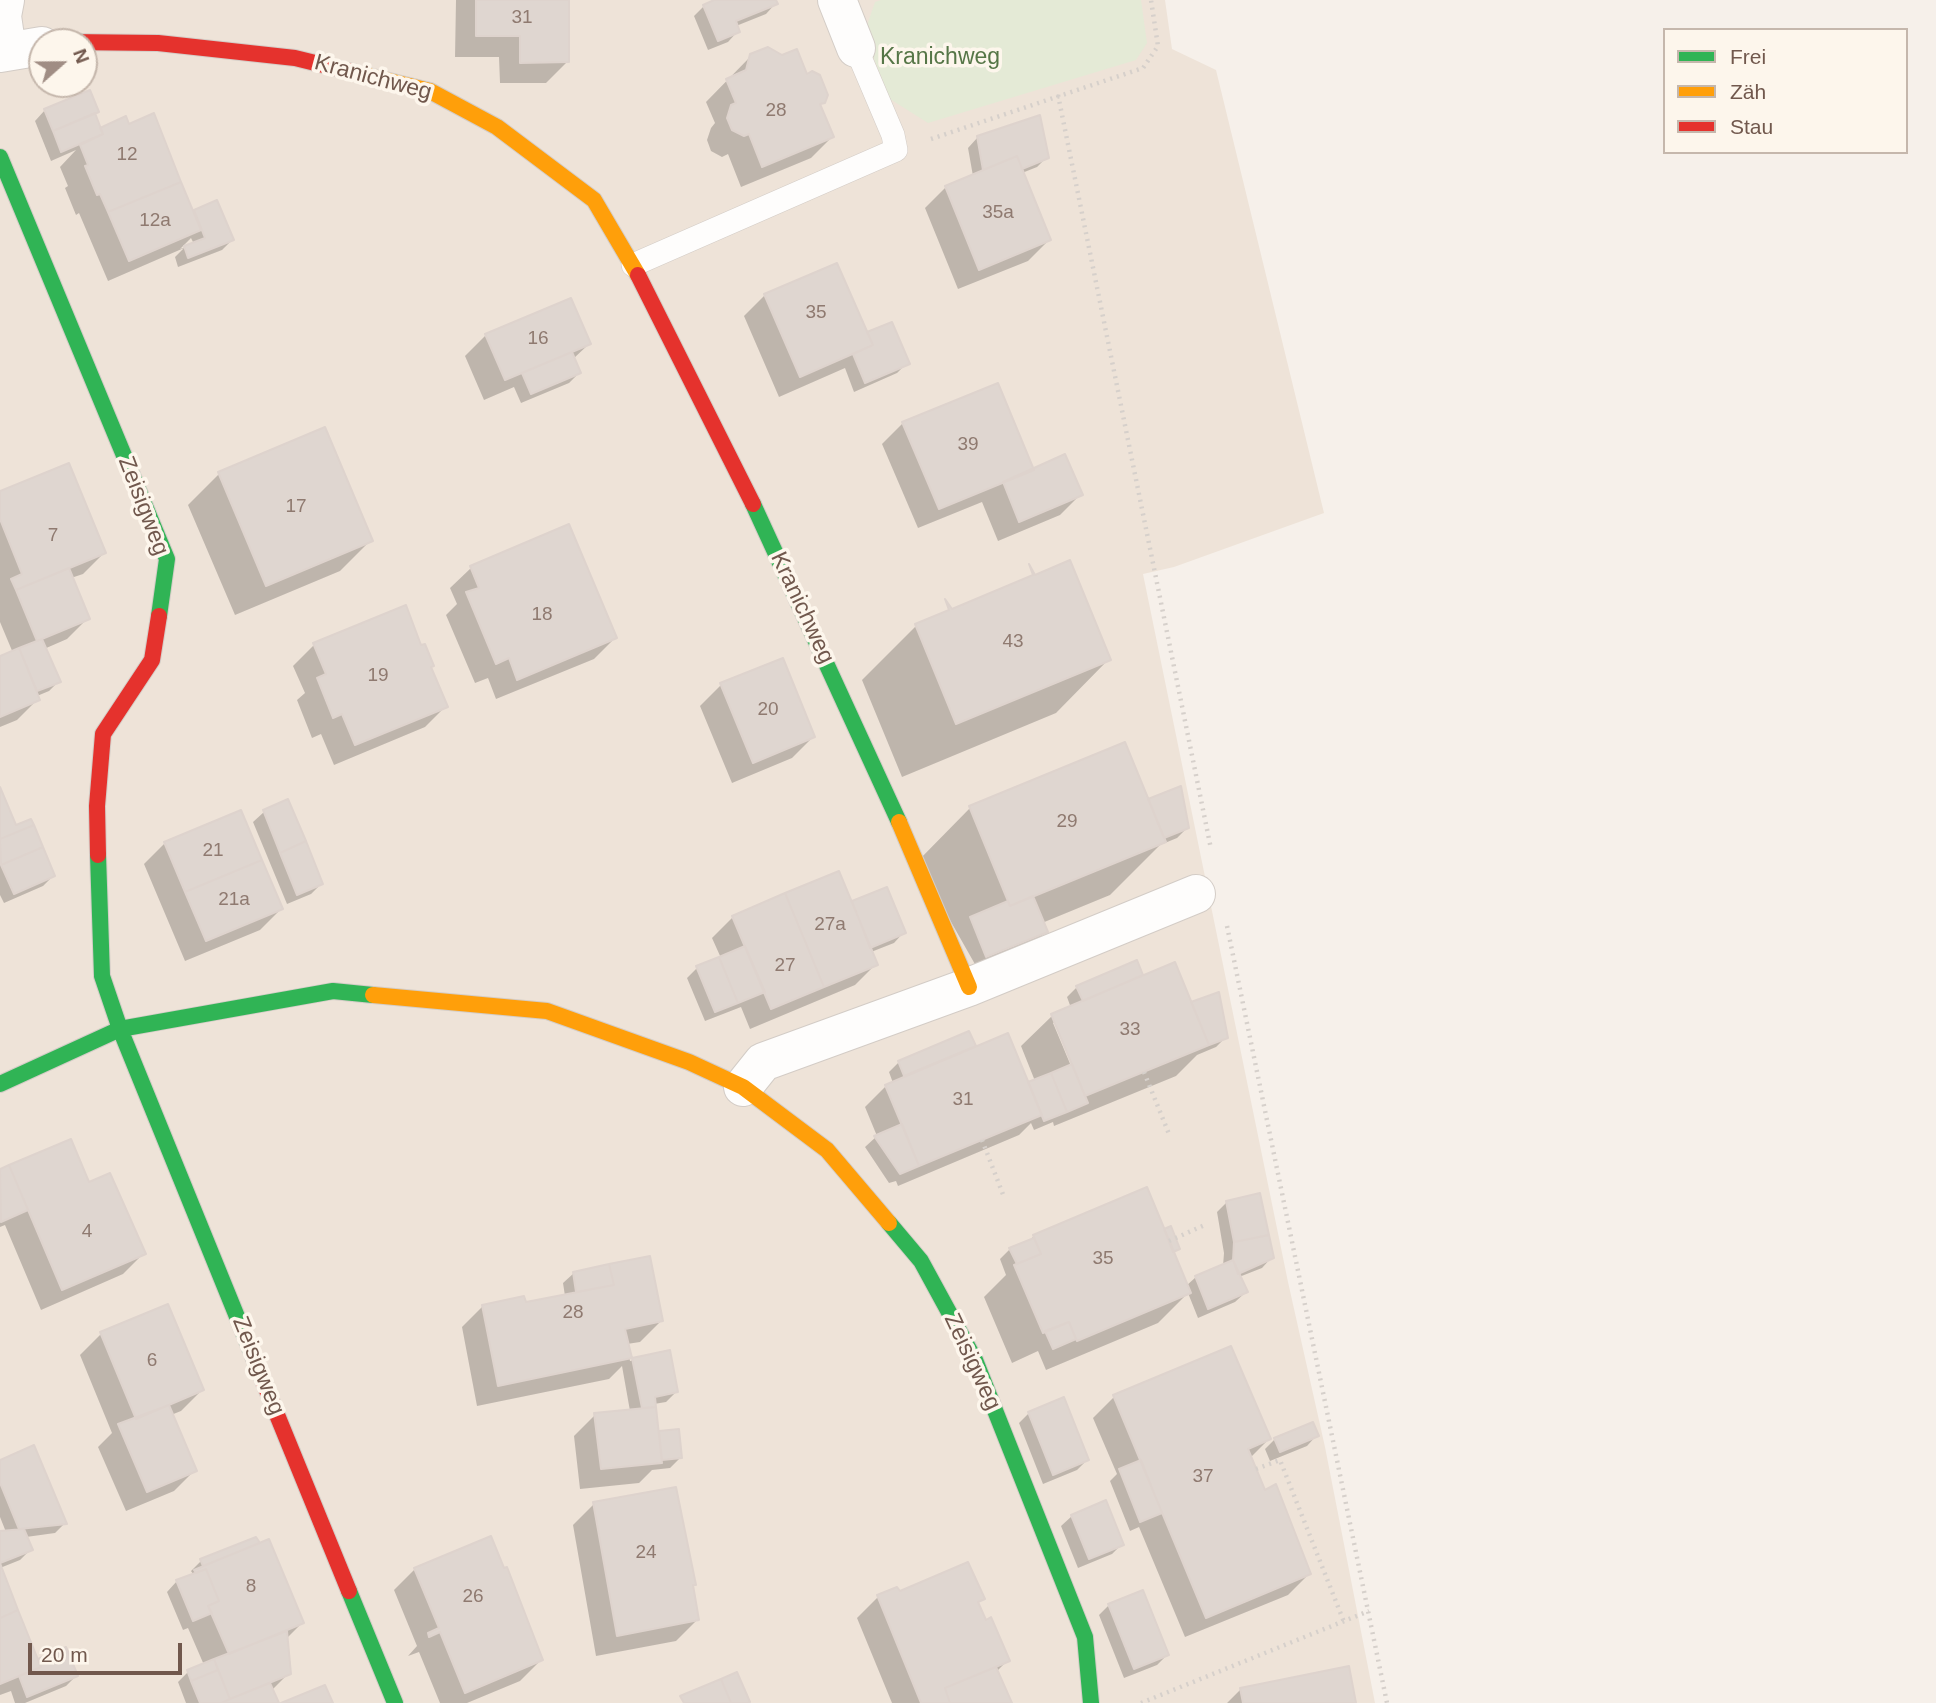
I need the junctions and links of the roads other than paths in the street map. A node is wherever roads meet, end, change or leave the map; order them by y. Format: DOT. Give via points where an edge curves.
graph roads {
  1 [pos="5,0"];
  2 [pos="837,0"];
  3 [pos="98,42"];
  4 [pos="856,48"];
  5 [pos="16,50"];
  6 [pos="0,157"];
  7 [pos="633,265"];
  8 [pos="1210,904"];
  9 [pos="969,986"];
  10 [pos="120,1029"];
  11 [pos="0,1084"];
  12 [pos="743,1087"];
  13 [pos="395,1703"];
  14 [pos="1091,1703"];
  1 -- 5 [label="street" via="2,16"];
  2 -- 4 [label="street"];
  3 -- 7 [label="street, Kranichweg" via="158,43 295,58 430,91 498,127 594,201"];
  4 -- 7 [label="lane" via="896,150"];
  6 -- 10 [label="street, Zeisigweg" via="167,559 152,660 103,734 97,806 102,976"];
  7 -- 9 [label="street, Kranichweg" via="743,482 879,775"];
  8 -- 9 [label="street"];
  9 -- 12 [label="street" via="763,1062"];
  10 -- 11 [label="street, Zeisigweg"];
  10 -- 12 [label="street, Zeisigweg" via="333,991 547,1011 689,1062"];
  10 -- 13 [label="street, Zeisigweg"];
  12 -- 14 [label="street, Zeisigweg" via="827,1150 921,1261 975,1360 1085,1637"];
}
